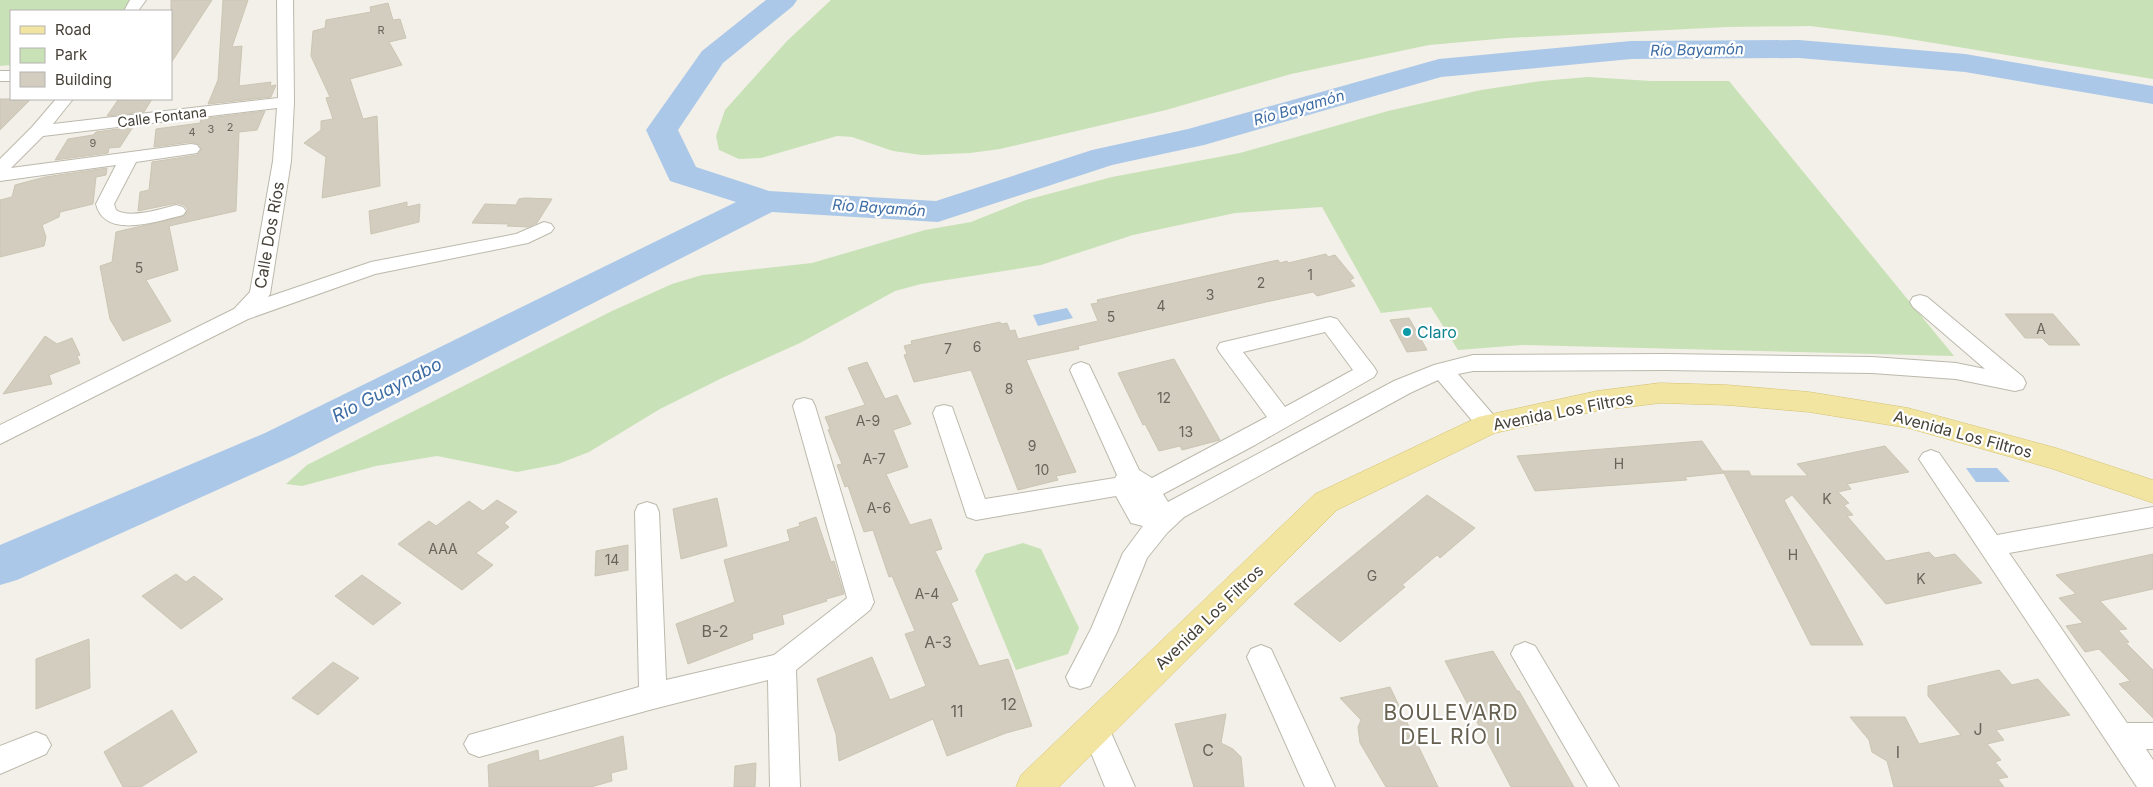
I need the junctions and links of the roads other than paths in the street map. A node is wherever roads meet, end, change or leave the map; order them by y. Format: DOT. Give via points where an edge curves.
graph roads {
  1 [pos="286,0"];
  2 [pos="64,100"];
  3 [pos="286,102"];
  4 [pos="38,131"];
  5 [pos="190,149"];
  6 [pos="128,159"];
  7 [pos="0,169"];
  8 [pos="0,175"];
  9 [pos="176,211"];
  10 [pos="544,228"];
  11 [pos="1920,302"];
  12 [pos="241,314"];
  13 [pos="1081,370"];
  14 [pos="1442,370"];
  15 [pos="804,406"];
  16 [pos="944,413"];
  17 [pos="1280,419"];
  18 [pos="1488,424"];
  19 [pos="0,435"];
  20 [pos="1931,459"];
  21 [pos="1133,484"];
  22 [pos="2153,492"];
  23 [pos="647,512"];
  24 [pos="2153,517"];
  25 [pos="1156,522"];
  26 [pos="1990,546"];
  27 [pos="1525,654"];
  28 [pos="1261,657"];
  29 [pos="782,665"];
  30 [pos="1080,677"];
  31 [pos="653,696"];
  32 [pos="1095,728"];
  33 [pos="2120,736"];
  34 [pos="2153,736"];
  35 [pos="479,744"];
  36 [pos="36,745"];
  37 [pos="0,760"];
  38 [pos="2153,785"];
  39 [pos="785,787"];
  40 [pos="1034,787"];
  41 [pos="1120,787"];
  42 [pos="1320,787"];
  43 [pos="1604,787"];
  1 -- 3 [label="street, Calle Dos Ríos"];
  2 -- 4 [label="street"];
  3 -- 4 [label="street, Calle Fontana"];
  3 -- 12 [label="street, Calle Dos Ríos" via="282,161 260,294"];
  4 -- 7 [label="street"];
  5 -- 6 [label="street"];
  6 -- 8 [label="street"];
  6 -- 9 [label="street" via="105,204 109,214 130,220"];
  10 -- 12 [label="street" via="521,239 371,268"];
  11 -- 14 [label="street" via="2015,383 1956,370 1872,365 1483,363"];
  12 -- 19 [label="street, Calle Dos Ríos"];
  13 -- 21 [label="street"];
  14 -- 18 [label="street"];
  14 -- 25 [label="street" via="1402,387"];
  15 -- 29 [label="street" via="861,602"];
  16 -- 21 [label="street" via="976,510"];
  17 -- 17 [label="street" via="1366,372 1330,324 1228,348"];
  17 -- 21 [label="street" via="1247,439"];
  18 -- 22 [label="main road, Avenida Los Filtros" via="1596,401 1660,393 1727,394 1809,402 1908,418 1955,430 2056,459"];
  18 -- 32 [label="main road, Avenida Los Filtros" via="1326,502"];
  20 -- 26 [label="street"];
  21 -- 25 [label="street" via="1140,516"];
  23 -- 31 [label="street"];
  24 -- 26 [label="street"];
  25 -- 30 [label="street" via="1136,553"];
  26 -- 33 [label="street"];
  27 -- 43 [label="street"];
  28 -- 42 [label="street"];
  29 -- 31 [label="street"];
  29 -- 39 [label="street"];
  31 -- 35 [label="street"];
  32 -- 40 [label="main road, Avenida Los Filtros"];
  32 -- 41 [label="street"];
  33 -- 34 [label="street"];
  33 -- 38 [label="street"];
  36 -- 37 [label="street"];
}
